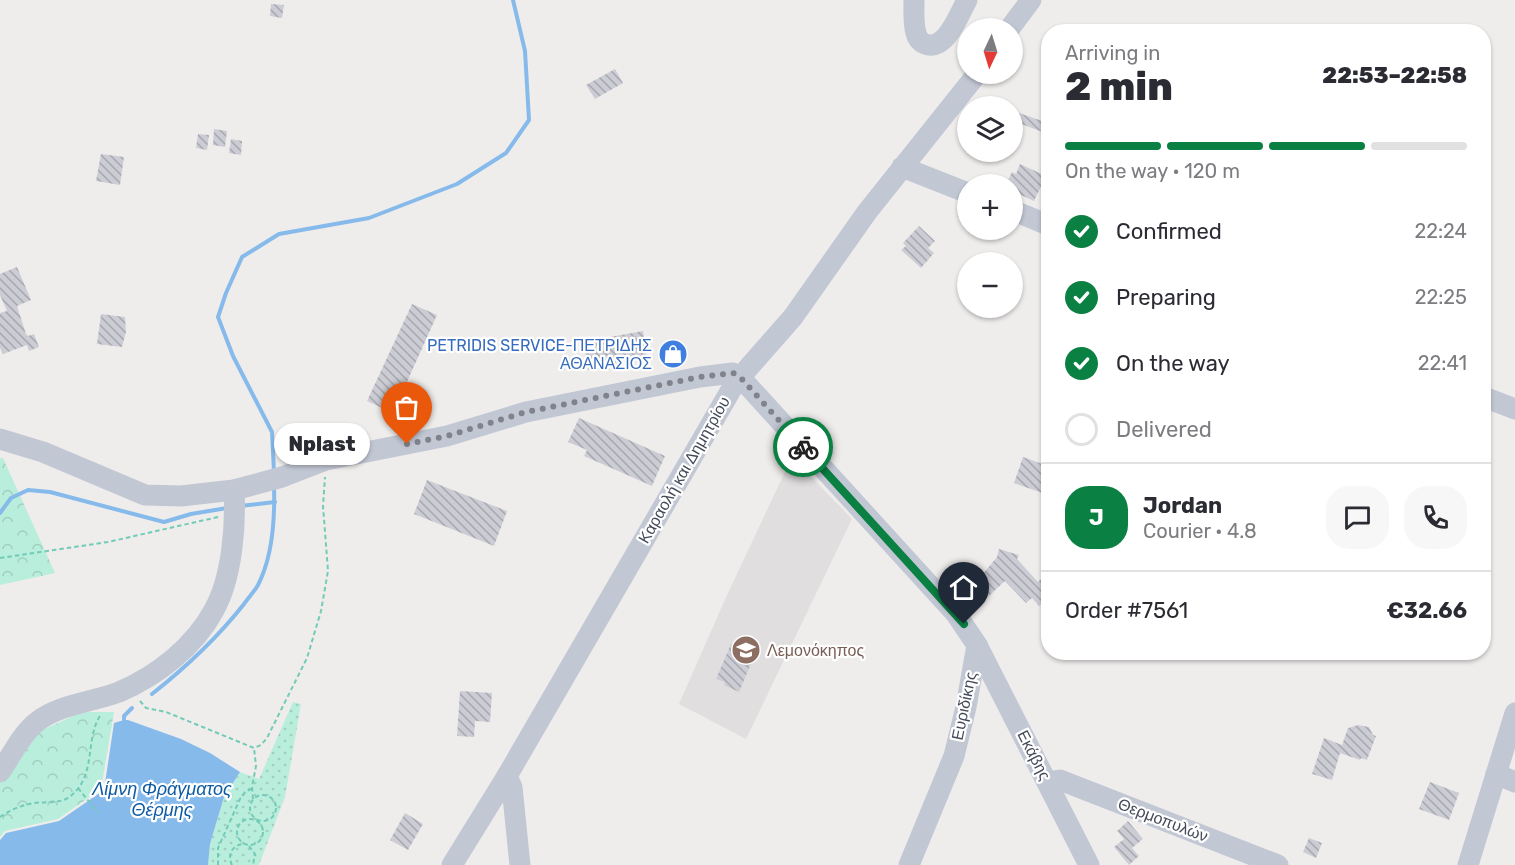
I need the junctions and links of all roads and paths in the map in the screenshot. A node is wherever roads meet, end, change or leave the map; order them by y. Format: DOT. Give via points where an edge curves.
graph roads {
  1 [pos="914,0"];
  2 [pos="967,0"];
  3 [pos="1031,0"];
  4 [pos="1018,18"];
  5 [pos="969,84"];
  6 [pos="902,167"];
  7 [pos="957,188"];
  8 [pos="1023,215"];
  9 [pos="1041,222"];
  10 [pos="740,377"];
  11 [pos="1491,400"];
  12 [pos="1515,409"];
  13 [pos="0,439"];
  14 [pos="326,460"];
  15 [pos="234,490"];
  16 [pos="235,513"];
  17 [pos="0,558"];
  18 [pos="977,645"];
  19 [pos="138,697"];
  20 [pos="1515,713"];
  21 [pos="101,715"];
  22 [pos="254,748"];
  23 [pos="0,772"];
  24 [pos="507,776"];
  25 [pos="1505,778"];
  26 [pos="1048,782"];
  27 [pos="78,788"];
  28 [pos="252,789"];
  29 [pos="253,799"];
  30 [pos="98,813"];
  31 [pos="0,817"];
  32 [pos="258,820"];
  33 [pos="246,844"];
  34 [pos="218,865"];
  35 [pos="232,865"];
  36 [pos="253,865"];
  37 [pos="452,865"];
  38 [pos="520,865"];
  39 [pos="909,865"];
  40 [pos="1089,865"];
  41 [pos="1278,865"];
  42 [pos="1468,865"];
  1 -- 2 [label="street" via="919,41 934,45 945,38"];
  3 -- 4 [label="street"];
  5 -- 6 [label="street, Καραολή και Δημητρίου"];
  6 -- 7 [label="street"];
  6 -- 10 [label="street, Καραολή και Δημητρίου" via="793,317"];
  8 -- 9 [label="street"];
  10 -- 14 [label="street" via="733,373 700,377 526,412 447,436"];
  10 -- 18 [label="street" via="956,614"];
  10 -- 24 [label="street, Καραολή και Δημητρίου"];
  11 -- 12 [label="street"];
  13 -- 15 [label="street" via="43,452 146,495 182,496"];
  14 -- 15 [label="street"];
  14 -- 22 [label="path" via="323,506 328,571 321,611 303,668 267,738"];
  15 -- 16 [label="street"];
  16 -- 17 [label="path" via="108,542"];
  16 -- 19 [label="street" via="226,575 215,609 198,634 150,675"];
  18 -- 26 [label="street, Εκάβης"];
  18 -- 39 [label="street, Ευριδίκης" via="954,756"];
  19 -- 22 [label="path"];
  19 -- 23 [label="street" via="72,706 39,720"];
  20 -- 25 [label="street"];
  21 -- 27 [label="path" via="96,722 91,758"];
  22 -- 28 [label="path"];
  24 -- 37 [label="street, Καραολή και Δημητρίου"];
  24 -- 38 [label="street" via="512,787"];
  25 -- 42 [label="street"];
  26 -- 40 [label="street, Εκάβης"];
  26 -- 41 [label="street, Θερμοπυλών" via="1060,780"];
  27 -- 30 [label="path"];
  27 -- 31 [label="path" via="65,799 25,805"];
  28 -- 29 [label="path"];
  28 -- 34 [label="path" via="240,799 218,848"];
  29 -- 32 [label="path" via="250,811"];
  29 -- 32 [label="path" via="265,795 276,803 271,819"];
  32 -- 33 [label="path" via="263,828 262,837 255,844"];
  32 -- 33 [label="path" via="246,819 239,824 237,836"];
  33 -- 35 [label="path" via="231,850"];
  33 -- 36 [label="path" via="255,854"];
}
